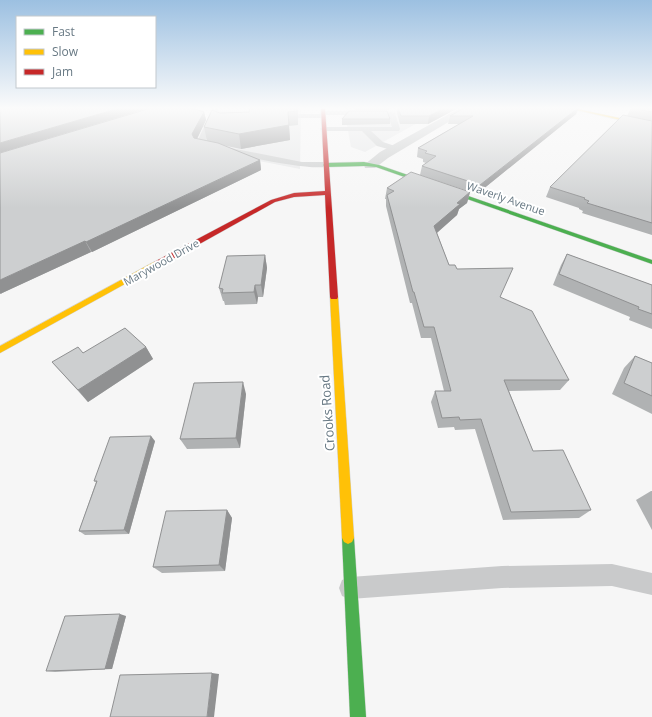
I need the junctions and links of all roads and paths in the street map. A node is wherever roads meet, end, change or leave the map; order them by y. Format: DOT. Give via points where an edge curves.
graph roads {
  1 [pos="201,141"];
  2 [pos="325,141"];
  3 [pos="377,141"];
  4 [pos="408,141"];
  5 [pos="395,149"];
  6 [pos="326,164"];
  7 [pos="370,165"];
  8 [pos="327,193"];
  9 [pos="652,262"];
  10 [pos="0,350"];
  11 [pos="652,584"];
  12 [pos="350,588"];
  13 [pos="358,717"];
  1 -- 6 [label="lane" via="200,144 294,163"];
  2 -- 6 [label="main road, Crooks Road"];
  3 -- 5 [label="lane"];
  4 -- 5 [label="street"];
  5 -- 7 [label="street"];
  6 -- 7 [label="main road, Waverly Avenue"];
  6 -- 8 [label="main road, Crooks Road"];
  7 -- 9 [label="main road, Waverly Avenue"];
  8 -- 10 [label="main road, Marywood Drive" via="294,195 273,201"];
  8 -- 12 [label="main road, Crooks Road"];
  11 -- 12 [label="lane" via="612,575 502,577"];
  12 -- 13 [label="main road, Crooks Road"];
}
